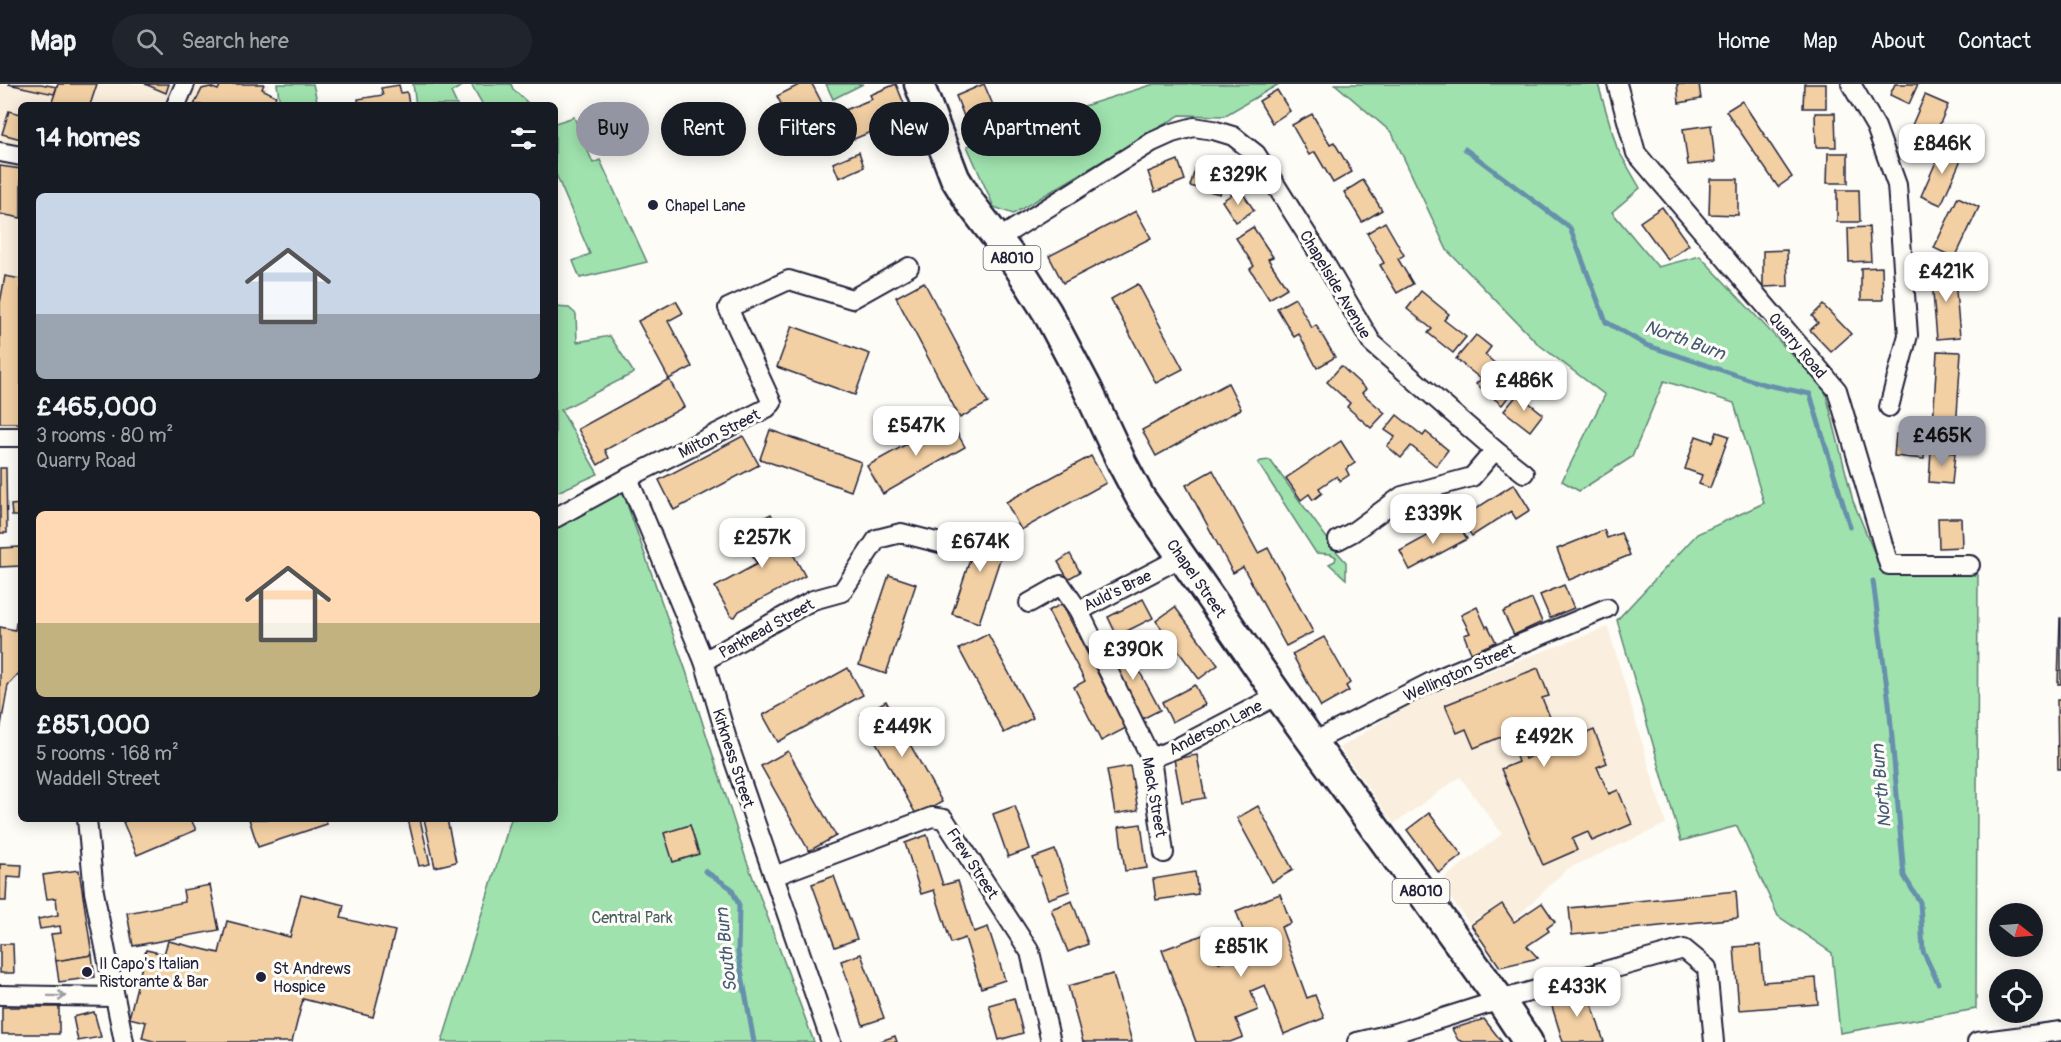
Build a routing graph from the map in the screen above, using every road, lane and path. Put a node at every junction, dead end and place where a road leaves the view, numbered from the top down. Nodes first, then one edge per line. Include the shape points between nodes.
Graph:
1 (185, 84) edge
2 (919, 84) edge
3 (1617, 84) edge
4 (1851, 84) edge
5 (177, 102) edge
6 (0, 152) edge
7 (18, 155) edge
8 (998, 239) junction
9 (909, 267) dead end
10 (1889, 406) dead end
11 (0, 436) edge
12 (18, 436) edge
13 (1495, 450) junction
14 (1524, 473) dead end
15 (628, 478) junction
16 (558, 516) edge
17 (1338, 540) dead end
18 (940, 543) dead end
19 (1182, 557) junction
20 (1970, 565) dead end
21 (1029, 603) dead end
22 (1607, 608) dead end
23 (1079, 611) junction
24 (704, 662) junction
25 (1278, 695) junction
26 (1313, 742) junction
27 (1151, 758) junction
28 (87, 822) edge
29 (1164, 854) dead end
30 (774, 876) junction
31 (0, 995) edge
32 (114, 997) junction
33 (1500, 1000) junction
34 (2061, 1031) edge
35 (124, 1042) edge
36 (831, 1042) edge
37 (1051, 1042) edge
38 (1358, 1042) edge
39 (1528, 1042) edge
40 (1714, 1042) edge
41 (1977, 1042) edge

1 - 5 street
2 - 8 main road, Chapel Street / A8010 via 955,178
3 - 20 street, Quarry Road via 1636,153 1837,390 1889,565
4 - 10 street via 1876,127 1897,185 1908,335
6 - 7 street
8 - 13 street, Chapelside Avenue via 1172,133 1194,128 1233,136 1256,154 1372,344
8 - 19 main road, Chapel Street / A8010 via 1047,312 1140,497
9 - 15 street, Milton Street via 852,300 789,280 728,308 772,403
11 - 12 street
13 - 14 street, Chapelside Avenue
13 - 17 street via 1472,477 1402,496
15 - 16 street, Milton Street
15 - 24 street, Kirkness Street
18 - 24 street, Parkhead Street via 901,533 878,539 842,592 813,600
19 - 23 street, Auld's Brae
19 - 25 main road, Chapel Street / A8010
21 - 23 street, Auld's Brae via 1061,585
22 - 26 street, Wellington Street via 1439,678
23 - 27 street, Mack Street
24 - 30 street, Kirkness Street
25 - 26 main road, Chapel Street / A8010
25 - 27 street, Anderson Lane
26 - 33 main road, Chapel Street / A8010
27 - 29 street, Mack Street
28 - 32 street via 94,892
30 - 36 street, Kirkness Street
30 - 37 street, Frew Street via 932,817 944,819 1030,952
31 -> 32 street
32 - 35 street
33 - 38 street
33 - 39 main road, Chapel Street / A8010
33 - 40 street via 1684,949 1707,968
34 - 41 street

